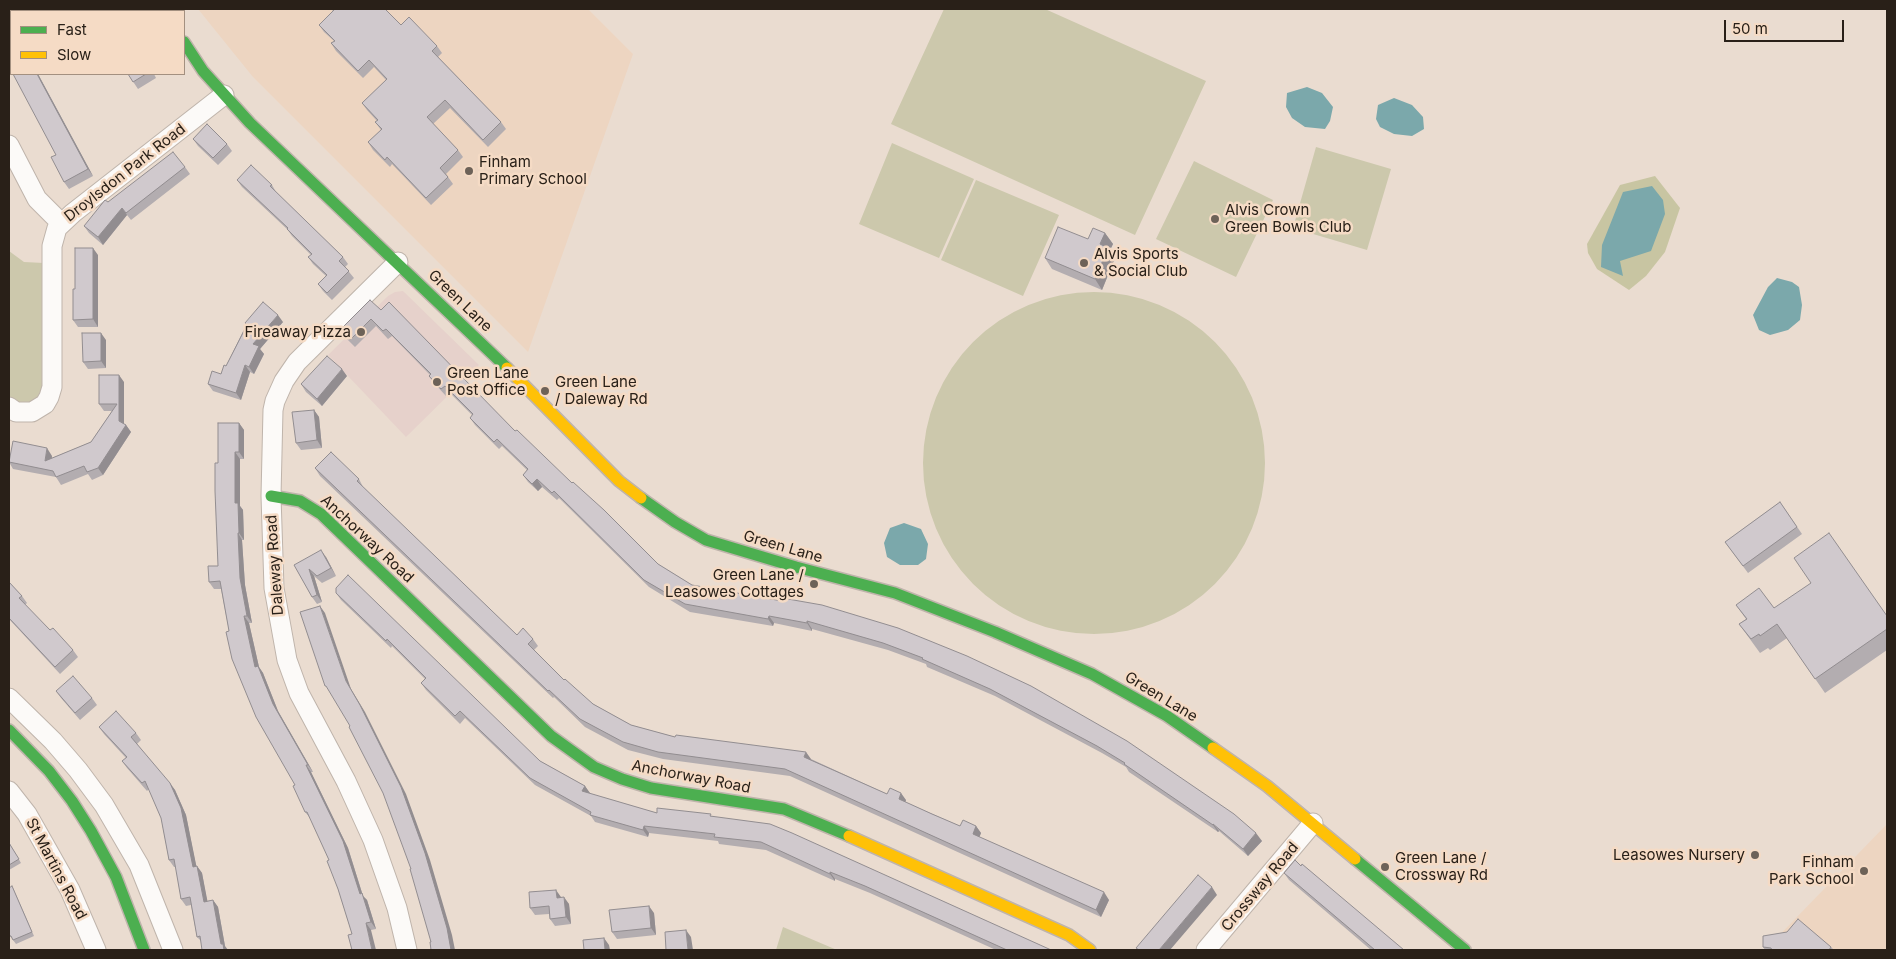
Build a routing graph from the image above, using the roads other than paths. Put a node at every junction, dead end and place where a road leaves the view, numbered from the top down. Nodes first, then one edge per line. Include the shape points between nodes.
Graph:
1 (185, 44) edge
2 (224, 96) junction
3 (9, 145) edge
4 (61, 223) junction
5 (398, 262) junction
6 (9, 407) edge
7 (271, 496) junction
8 (9, 698) edge
9 (9, 730) edge
10 (9, 792) edge
11 (1313, 823) junction
12 (96, 950) edge
13 (144, 950) edge
14 (173, 950) edge
15 (407, 950) edge
16 (1090, 950) edge
17 (1206, 950) edge
18 (1465, 950) edge

1 - 2 street, Green Lane
2 - 4 street, Droylsdon Park Road
2 - 5 street, Green Lane
3 - 4 street via 38,200
4 - 6 street, Droylsdon Park Road via 54,234 52,246 52,387 49,397 39,409 16,412
5 - 7 street, Daleway Road via 297,362 278,392 273,410
5 - 11 street, Green Lane via 619,481 675,522 706,540 895,593 1092,674 1167,716 1267,786
7 - 15 street, Daleway Road via 274,588 287,660 299,692 373,840 397,908
7 - 16 street, Anchorway Road via 300,501 321,514 544,730 594,767 651,788 784,809 1070,935
8 - 14 street via 59,748 104,805 138,864
9 - 13 street via 49,771 91,831 119,884
10 - 12 street, St Martins Road via 27,814 70,890
11 - 17 street, Crossway Road
11 - 18 street, Green Lane

